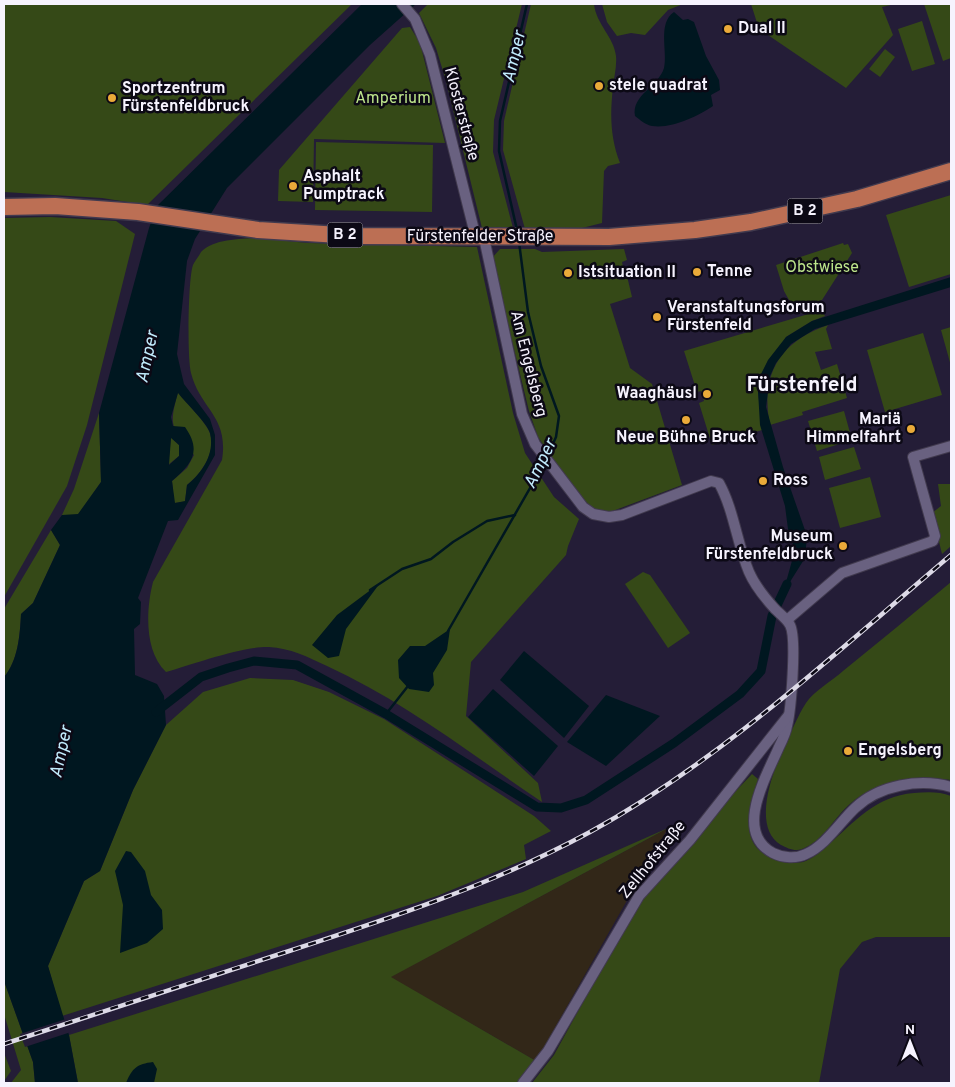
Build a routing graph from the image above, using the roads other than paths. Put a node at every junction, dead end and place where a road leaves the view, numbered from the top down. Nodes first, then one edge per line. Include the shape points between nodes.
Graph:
1 (402, 4) edge
2 (951, 171) edge
3 (4, 207) edge
4 (480, 238) junction
5 (951, 446) edge
6 (780, 613) junction
7 (789, 716) junction
8 (951, 787) edge
9 (523, 1083) edge

1 - 4 street, Klosterstraße via 410,13 430,55
2 - 4 main road, Fürstenfelder Straße / B 2 via 843,203 718,228 609,237
3 - 4 main road, Fürstenfelder Straße / B 2 via 55,206 147,213 258,230
4 - 6 street, Am Engelsberg via 522,414 535,444 556,474 583,507 592,514 609,517 711,481 719,483 749,573 763,596
5 - 6 street via 913,457 935,536 933,541 842,573
6 - 7 street, Am Engelsberg via 792,628 795,648
7 - 8 street, Am Engelsberg via 754,813 758,835 772,852 792,857 808,854 866,799 892,788 919,784
7 - 9 street, Zellhofstraße via 690,840 639,896 548,1051

